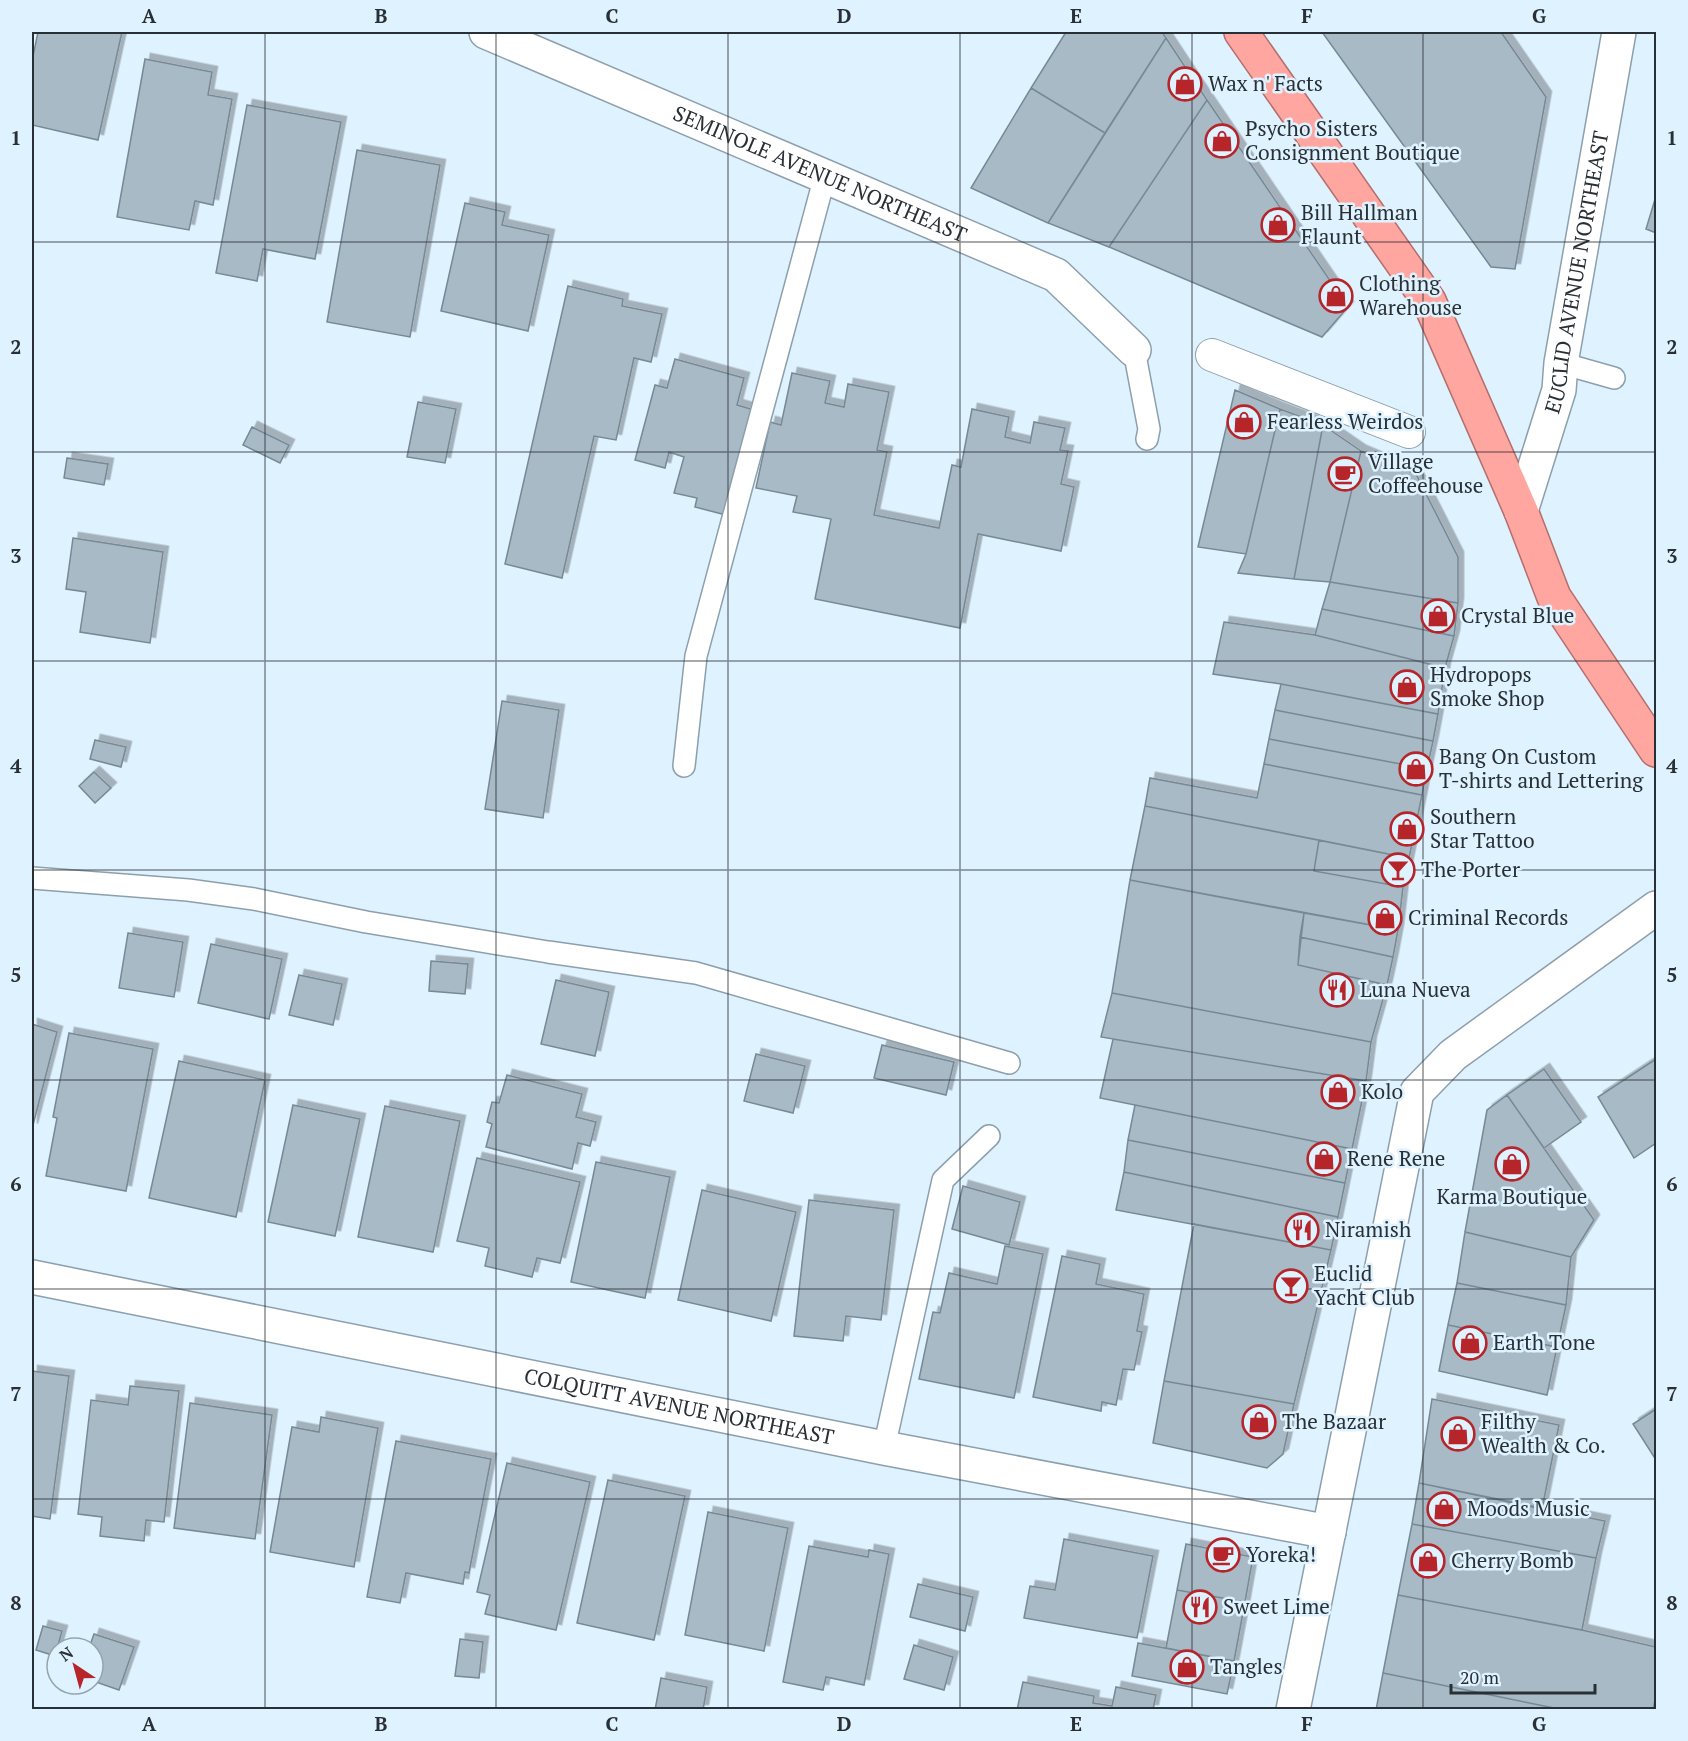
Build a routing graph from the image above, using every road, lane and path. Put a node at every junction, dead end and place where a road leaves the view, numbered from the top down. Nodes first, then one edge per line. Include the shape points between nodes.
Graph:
1 (486, 32) edge
2 (1241, 32) edge
3 (1619, 32) edge
4 (825, 176) junction
5 (1134, 350) joint
6 (1212, 354) dead end
7 (1561, 363) junction
8 (1614, 378) dead end
9 (1408, 432) dead end
10 (1147, 439) dead end
11 (1521, 511) junction
12 (1656, 748) edge
13 (684, 765) dead end
14 (32, 878) edge
15 (1656, 908) edge
16 (1009, 1063) dead end
17 (989, 1136) dead end
18 (32, 1277) edge
19 (884, 1448) junction
20 (1329, 1532) junction
21 (1293, 1710) edge

1 - 4 street, SEMINOLE AVENUE NORTHEAST
2 - 11 highway via 1429,302
3 - 7 street, EUCLID AVENUE NORTHEAST
4 - 5 street, SEMINOLE AVENUE NORTHEAST via 1056,275
4 - 13 lane via 696,656
5 - 10 lane via 1149,429
6 - 9 street
7 - 8 lane
7 - 11 street, EUCLID AVENUE NORTHEAST via 1559,390
11 - 12 highway via 1554,597
14 - 16 lane via 188,890 536,950 696,973
15 - 20 street via 1453,1055 1417,1092
17 - 19 lane via 943,1180
18 - 19 street, COLQUITT AVENUE NORTHEAST
19 - 20 street, COLQUITT AVENUE NORTHEAST
20 - 21 street

